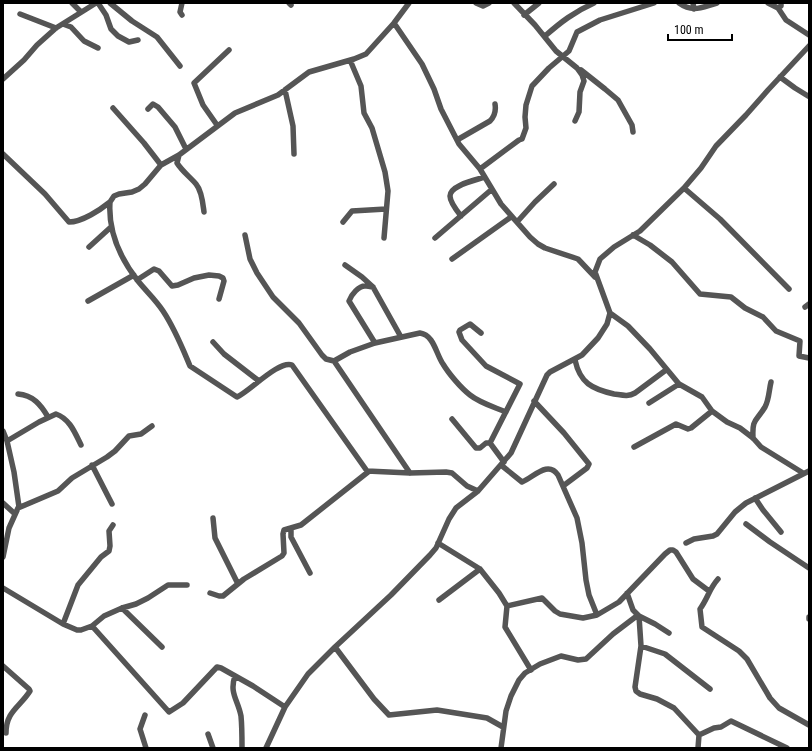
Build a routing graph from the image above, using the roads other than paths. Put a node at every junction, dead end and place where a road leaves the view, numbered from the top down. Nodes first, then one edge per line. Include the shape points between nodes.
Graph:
1 (72, 3) edge
2 (97, 3) edge
3 (110, 3) edge
4 (182, 3) edge
5 (409, 3) edge
6 (476, 3) edge
7 (490, 3) edge
8 (514, 3) edge
9 (539, 3) edge
10 (594, 3) edge
11 (654, 3) edge
12 (679, 3) edge
13 (717, 3) edge
14 (768, 3) edge
15 (693, 6) edge
16 (780, 6) edge
17 (81, 12) junction
18 (20, 14) dead end
19 (524, 15) junction
20 (182, 16) dead end
21 (63, 24) junction
22 (394, 24) junction
23 (56, 28) junction
24 (809, 35) edge
25 (545, 36) junction
26 (138, 40) dead end
27 (809, 46) edge
28 (98, 48) dead end
29 (229, 50) dead end
30 (563, 57) junction
31 (350, 60) junction
32 (180, 66) dead end
33 (577, 68) junction
34 (780, 77) junction
35 (3, 80) edge
36 (285, 90) junction
37 (808, 96) dead end
38 (495, 104) dead end
39 (113, 108) dead end
40 (148, 109) dead end
41 (575, 121) dead end
42 (217, 126) junction
43 (634, 132) dead end
44 (458, 140) junction
45 (186, 149) junction
46 (3, 154) edge
47 (179, 154) junction
48 (294, 154) dead end
49 (161, 165) junction
50 (480, 169) junction
51 (485, 177) junction
52 (554, 184) dead end
53 (684, 188) junction
54 (491, 190) junction
55 (110, 202) junction
56 (386, 209) junction
57 (204, 212) dead end
58 (460, 216) junction
59 (511, 217) junction
60 (343, 222) dead end
61 (517, 222) junction
62 (111, 227) junction
63 (245, 235) dead end
64 (633, 235) junction
65 (384, 238) dead end
66 (435, 238) dead end
67 (89, 247) dead end
68 (452, 259) dead end
69 (345, 265) dead end
70 (136, 277) junction
71 (595, 277) junction
72 (373, 287) junction
73 (789, 289) dead end
74 (219, 299) dead end
75 (88, 301) dead end
76 (610, 313) junction
77 (481, 333) dead end
78 (401, 337) junction
79 (213, 342) dead end
80 (375, 343) junction
81 (809, 358) edge
82 (575, 360) junction
83 (334, 361) junction
84 (666, 370) junction
85 (259, 381) junction
86 (771, 382) dead end
87 (679, 384) junction
88 (18, 394) dead end
89 (534, 402) junction
90 (649, 404) dead end
91 (712, 411) junction
92 (506, 412) junction
93 (48, 417) junction
94 (452, 419) dead end
95 (152, 426) dead end
96 (3, 431) edge
97 (753, 438) junction
98 (7, 441) junction
99 (490, 443) junction
100 (81, 445) dead end
101 (634, 447) dead end
102 (6, 449) edge
103 (502, 463) junction
104 (92, 465) junction
105 (809, 471) edge
106 (368, 472) junction
107 (410, 473) junction
108 (803, 473) junction
109 (563, 486) junction
110 (478, 491) junction
111 (755, 498) junction
112 (3, 503) edge
113 (112, 504) dead end
114 (19, 507) junction
115 (15, 514) junction
116 (213, 518) dead end
117 (746, 524) dead end
118 (113, 525) dead end
119 (291, 528) junction
120 (781, 532) dead end
121 (5, 537) edge
122 (438, 543) junction
123 (686, 543) dead end
124 (3, 557) edge
125 (809, 568) edge
126 (480, 569) junction
127 (310, 573) dead end
128 (718, 579) dead end
129 (238, 584) junction
130 (187, 585) dead end
131 (3, 588) edge
132 (709, 591) junction
133 (210, 593) dead end
134 (627, 593) junction
135 (440, 600) dead end
136 (507, 606) junction
137 (122, 608) junction
138 (597, 615) junction
139 (638, 616) junction
140 (63, 624) junction
141 (92, 626) junction
142 (670, 633) dead end
143 (641, 646) junction
144 (162, 647) dead end
145 (335, 647) junction
146 (3, 666) edge
147 (531, 670) junction
148 (235, 676) junction
149 (710, 689) dead end
150 (285, 708) junction
151 (145, 715) dead end
152 (809, 725) edge
153 (503, 727) junction
154 (6, 734) dead end
155 (208, 734) dead end
156 (699, 735) junction
157 (146, 748) edge
158 (213, 748) edge
159 (242, 748) edge
160 (266, 748) edge
161 (501, 748) edge
162 (698, 748) edge
163 (786, 748) edge

1 - 17 street
2 - 17 street
2 - 26 street via 106,15 111,29 118,36 129,42
3 - 32 street via 157,37
4 - 20 street
5 - 22 street
6 - 7 street via 483,6
8 - 19 street
9 - 19 street
10 - 25 street via 579,9
11 - 30 street via 582,28 576,33 570,49
12 - 15 street via 688,9
13 - 15 street
14 - 16 street
16 - 24 street via 786,20
17 - 21 street
18 - 23 street
19 - 25 street
21 - 23 street
21 - 28 street via 71,27 84,41
22 - 31 street via 369,52
22 - 44 street via 422,64
23 - 35 street
25 - 30 street
27 - 34 street
29 - 42 street via 194,83 203,105
30 - 33 street
30 - 50 street via 532,86 526,105 526,128 522,139
31 - 36 street via 310,72
31 - 56 street via 361,86 364,113 372,128 385,172 388,191
33 - 41 street via 584,80
33 - 43 street via 618,100
34 - 37 street
34 - 53 street via 716,146
36 - 42 street via 242,109
36 - 48 street via 293,126
38 - 44 street via 496,109 490,121
39 - 49 street
40 - 45 street via 153,104 158,107 175,126
42 - 45 street
44 - 50 street
45 - 47 street
46 - 55 street via 45,194 69,222 92,214
47 - 49 street
47 - 57 street via 177,163 198,186
49 - 55 street via 139,189 114,196
50 - 51 street
51 - 54 street
51 - 58 street via 452,190 450,199
52 - 61 street
53 - 64 street
53 - 73 street via 720,219
54 - 58 street
54 - 59 street
55 - 62 street
56 - 60 street via 352,211
56 - 65 street
58 - 66 street
59 - 61 street
59 - 68 street
61 - 71 street via 538,244 578,259
62 - 67 street
62 - 70 street via 117,245
63 - 83 street via 250,259 273,297 299,323 322,355
64 - 71 street via 614,246 600,259
64 - 81 street via 672,262 700,294 735,299 745,308 763,317 776,331 800,341 798,354
69 - 72 street
70 - 74 street via 154,269 172,286 194,278 219,276 224,281
70 - 75 street
70 - 85 street via 162,310 192,368 237,397
71 - 76 street
72 - 78 street
72 - 80 street via 360,287 349,301
76 - 82 street via 607,324 598,338
76 - 84 street via 628,326
77 - 92 street via 470,324 459,332 462,340 486,366 520,384
78 - 80 street
78 - 92 street via 420,333 427,336 443,364 465,391
79 - 85 street via 224,354
80 - 83 street
82 - 84 street via 577,371 589,385 603,392 626,396 635,393
82 - 89 street via 547,375
83 - 107 street
84 - 87 street
85 - 106 street via 287,364 292,365
86 - 97 street via 765,406 752,427
87 - 90 street
87 - 91 street via 702,397
88 - 93 street via 30,397
89 - 103 street via 511,453
89 - 109 street via 589,464
91 - 97 street
91 - 101 street via 691,428 676,424
92 - 99 street
93 - 98 street
93 - 100 street via 56,414 65,419
94 - 99 street via 476,448
95 - 104 street via 141,434 129,436 115,451
96 - 98 street
97 - 108 street via 761,448
98 - 102 street
99 - 103 street
102 - 114 street via 17,486
103 - 109 street via 522,482 541,470 551,468
103 - 110 street
104 - 113 street
104 - 114 street via 58,491
105 - 108 street
106 - 107 street
106 - 119 street via 306,522
107 - 110 street via 452,473 467,486
108 - 111 street
109 - 138 street via 577,518 589,595
110 - 122 street via 456,508
111 - 120 street
111 - 123 street via 735,512 717,534
112 - 115 street
114 - 115 street
115 - 121 street
116 - 129 street via 215,538
117 - 125 street
118 - 140 street via 109,531 109,551 78,585
119 - 127 street via 291,537
119 - 129 street via 283,532 284,555
121 - 124 street
122 - 126 street
122 - 145 street via 405,582
126 - 135 street
126 - 136 street
128 - 132 street
129 - 133 street via 223,596
130 - 137 street via 168,585 136,604
131 - 140 street
132 - 134 street via 693,579 676,552 670,550
132 - 152 street via 700,609 702,627 747,659 770,698 779,708
134 - 138 street via 619,602
134 - 139 street
136 - 138 street via 542,598 560,614 583,618
136 - 147 street via 505,627
137 - 141 street via 104,616
137 - 144 street
139 - 142 street
139 - 143 street
139 - 147 street via 586,658 578,660 561,656
140 - 141 street via 77,630
141 - 148 street via 169,712 183,703 217,667
143 - 149 street via 665,654
143 - 156 street via 636,691 674,708
145 - 150 street via 308,674
145 - 153 street via 389,715 437,710 487,718
146 - 154 street via 30,691 13,710 8,719
147 - 153 street via 519,680 511,696
148 - 150 street
148 - 159 street via 232,693 240,715
150 - 160 street
151 - 157 street via 140,730
153 - 161 street
155 - 158 street
156 - 162 street
156 - 163 street via 731,721

